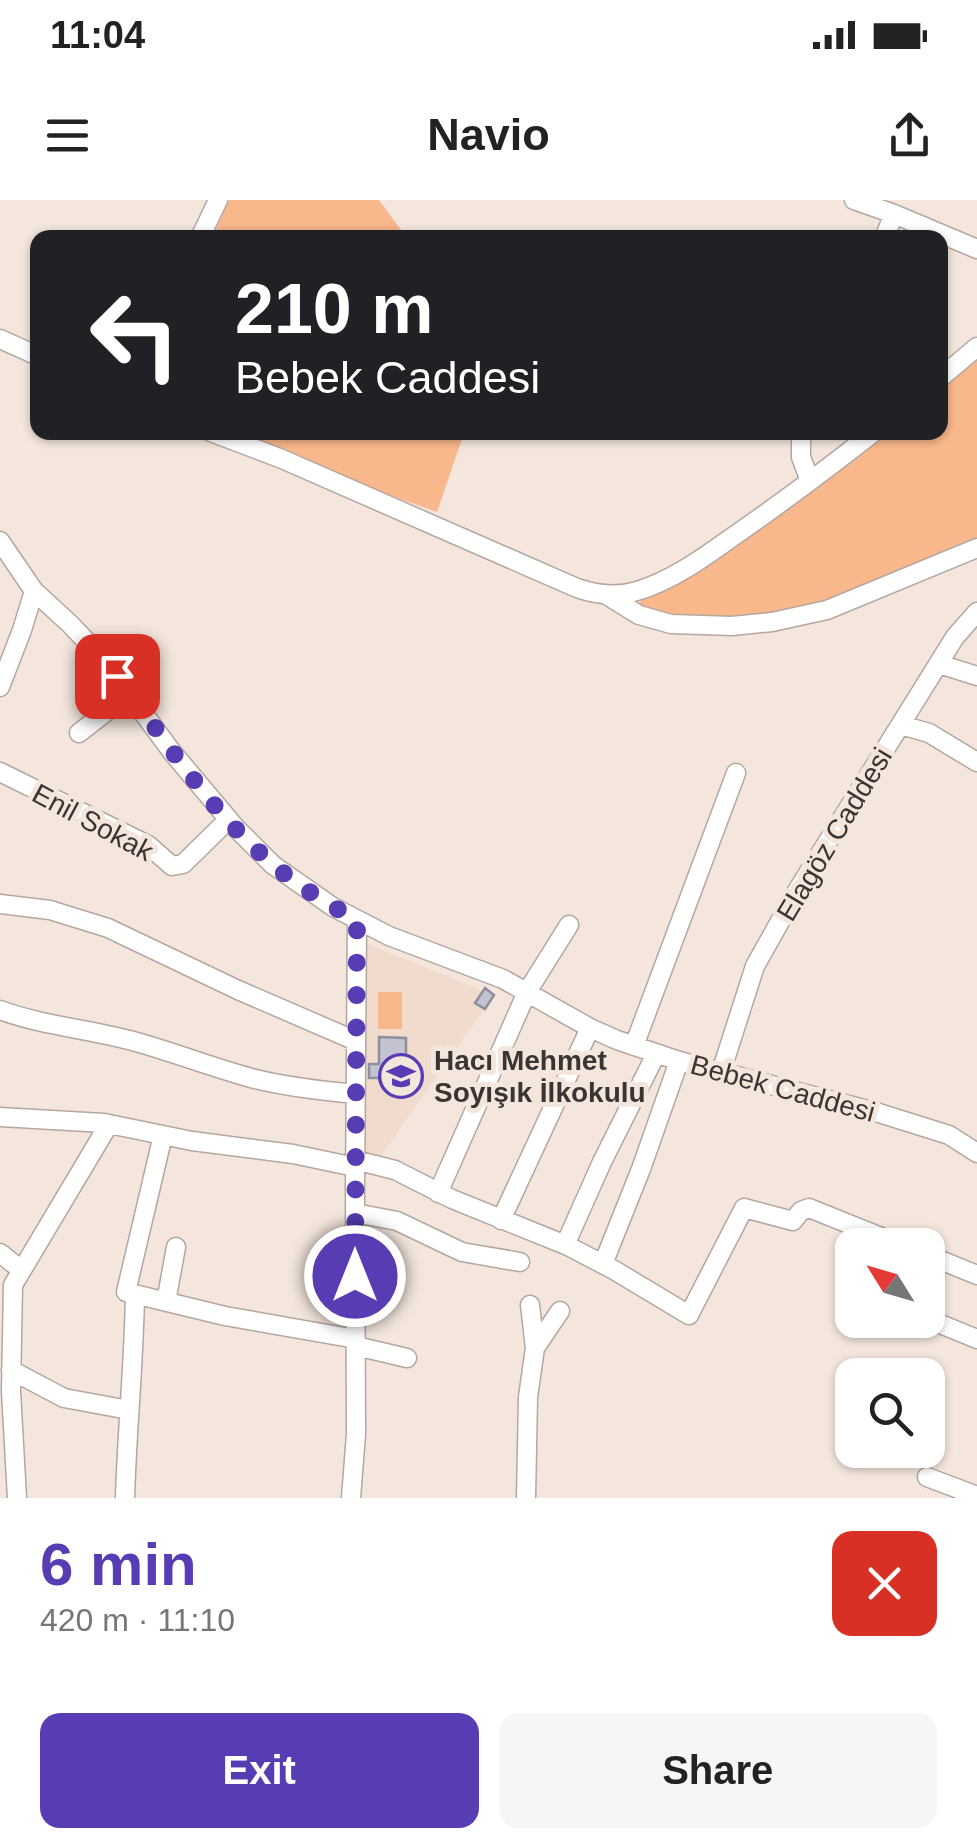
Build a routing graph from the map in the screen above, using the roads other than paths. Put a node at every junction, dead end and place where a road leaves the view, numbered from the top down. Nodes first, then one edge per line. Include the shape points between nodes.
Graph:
1 (218, 200) edge
2 (854, 200) edge
3 (894, 214) junction
4 (204, 230) edge
5 (887, 230) edge
6 (932, 230) edge
7 (948, 237) edge
8 (977, 249) edge
9 (0, 340) edge
10 (977, 347) edge
11 (30, 353) edge
12 (948, 371) edge
13 (234, 440) edge
14 (252, 440) edge
15 (801, 440) edge
16 (864, 440) edge
17 (282, 458) junction
18 (810, 482) junction
19 (0, 541) edge
20 (977, 548) edge
21 (34, 591) junction
22 (605, 594) junction
23 (977, 612) edge
24 (0, 630) edge
25 (22, 630) junction
26 (939, 664) junction
27 (977, 676) edge
28 (0, 686) edge
29 (130, 693) junction
30 (901, 725) junction
31 (79, 733) dead end
32 (977, 762) edge
33 (0, 772) edge
34 (736, 773) dead end
35 (228, 820) junction
36 (0, 904) edge
37 (357, 920) junction
38 (569, 925) dead end
39 (527, 992) junction
40 (0, 1010) edge
41 (590, 1028) junction
42 (356, 1041) junction
43 (634, 1046) junction
44 (656, 1054) junction
45 (679, 1061) junction
46 (721, 1072) junction
47 (356, 1094) junction
48 (3, 1122) edge
49 (109, 1124) junction
50 (163, 1135) junction
51 (976, 1151) edge
52 (355, 1164) junction
53 (438, 1193) junction
54 (355, 1213) junction
55 (501, 1220) junction
56 (859, 1228) edge
57 (566, 1245) junction
58 (176, 1247) dead end
59 (0, 1253) edge
60 (520, 1262) dead end
61 (945, 1263) edge
62 (603, 1264) junction
63 (20, 1269) junction
64 (977, 1276) edge
65 (135, 1294) junction
66 (166, 1302) junction
67 (530, 1305) dead end
68 (560, 1310) dead end
69 (945, 1326) edge
70 (977, 1339) edge
71 (356, 1343) junction
72 (535, 1348) junction
73 (406, 1358) dead end
74 (11, 1370) junction
75 (129, 1410) junction
76 (928, 1477) dead end
77 (977, 1496) edge
78 (17, 1498) edge
79 (126, 1498) edge
80 (351, 1498) edge
81 (526, 1498) edge

1 - 4 street
2 - 3 street
3 - 5 street
3 - 6 street
7 - 8 street
9 - 11 street
10 - 12 street
13 - 17 street
14 - 17 street
15 - 18 street
16 - 18 street
17 - 22 street
18 - 22 street via 658,582
19 - 21 street, Bebek Caddesi
20 - 22 street via 827,610 772,622 658,622
21 - 25 street
21 - 29 street, Bebek Caddesi via 88,641
23 - 26 street, Elagöz Caddesi
24 - 25 street
25 - 28 street
26 - 27 street
26 - 30 street, Elagöz Caddesi
29 - 31 street
29 - 35 street, Bebek Caddesi
30 - 32 street via 929,732
30 - 46 street, Elagöz Caddesi via 756,966
33 - 35 street, Enil Sokak via 148,846 172,866
34 - 43 street
35 - 37 street, Bebek Caddesi via 290,878
36 - 42 street via 108,928
37 - 39 street, Bebek Caddesi
37 - 42 street
38 - 39 street
39 - 41 street, Bebek Caddesi
39 - 53 street
40 - 47 street via 132,1040 258,1080
41 - 43 street, Bebek Caddesi
41 - 55 street
42 - 47 street
43 - 44 street, Bebek Caddesi
44 - 45 street, Bebek Caddesi
44 - 57 street
45 - 46 street, Bebek Caddesi
45 - 62 street
46 - 51 street, Bebek Caddesi via 879,1113 949,1135
47 - 52 street
48 - 49 street
49 - 50 street
49 - 63 street
50 - 52 street
50 - 65 street via 126,1292
52 - 53 street via 395,1170
52 - 54 street
53 - 55 street
54 - 60 street via 397,1221 462,1252
54 - 71 street
55 - 57 street
56 - 62 street via 809,1208 793,1221 744,1208 688,1315
57 - 62 street
58 - 66 street
59 - 63 street
61 - 64 street
63 - 74 street via 11,1294
65 - 66 street
65 - 75 street
66 - 71 street
67 - 72 street
68 - 72 street
69 - 70 street
71 - 73 street
71 - 80 street
72 - 81 street
74 - 75 street via 64,1398
74 - 78 street
75 - 79 street
76 - 77 street

